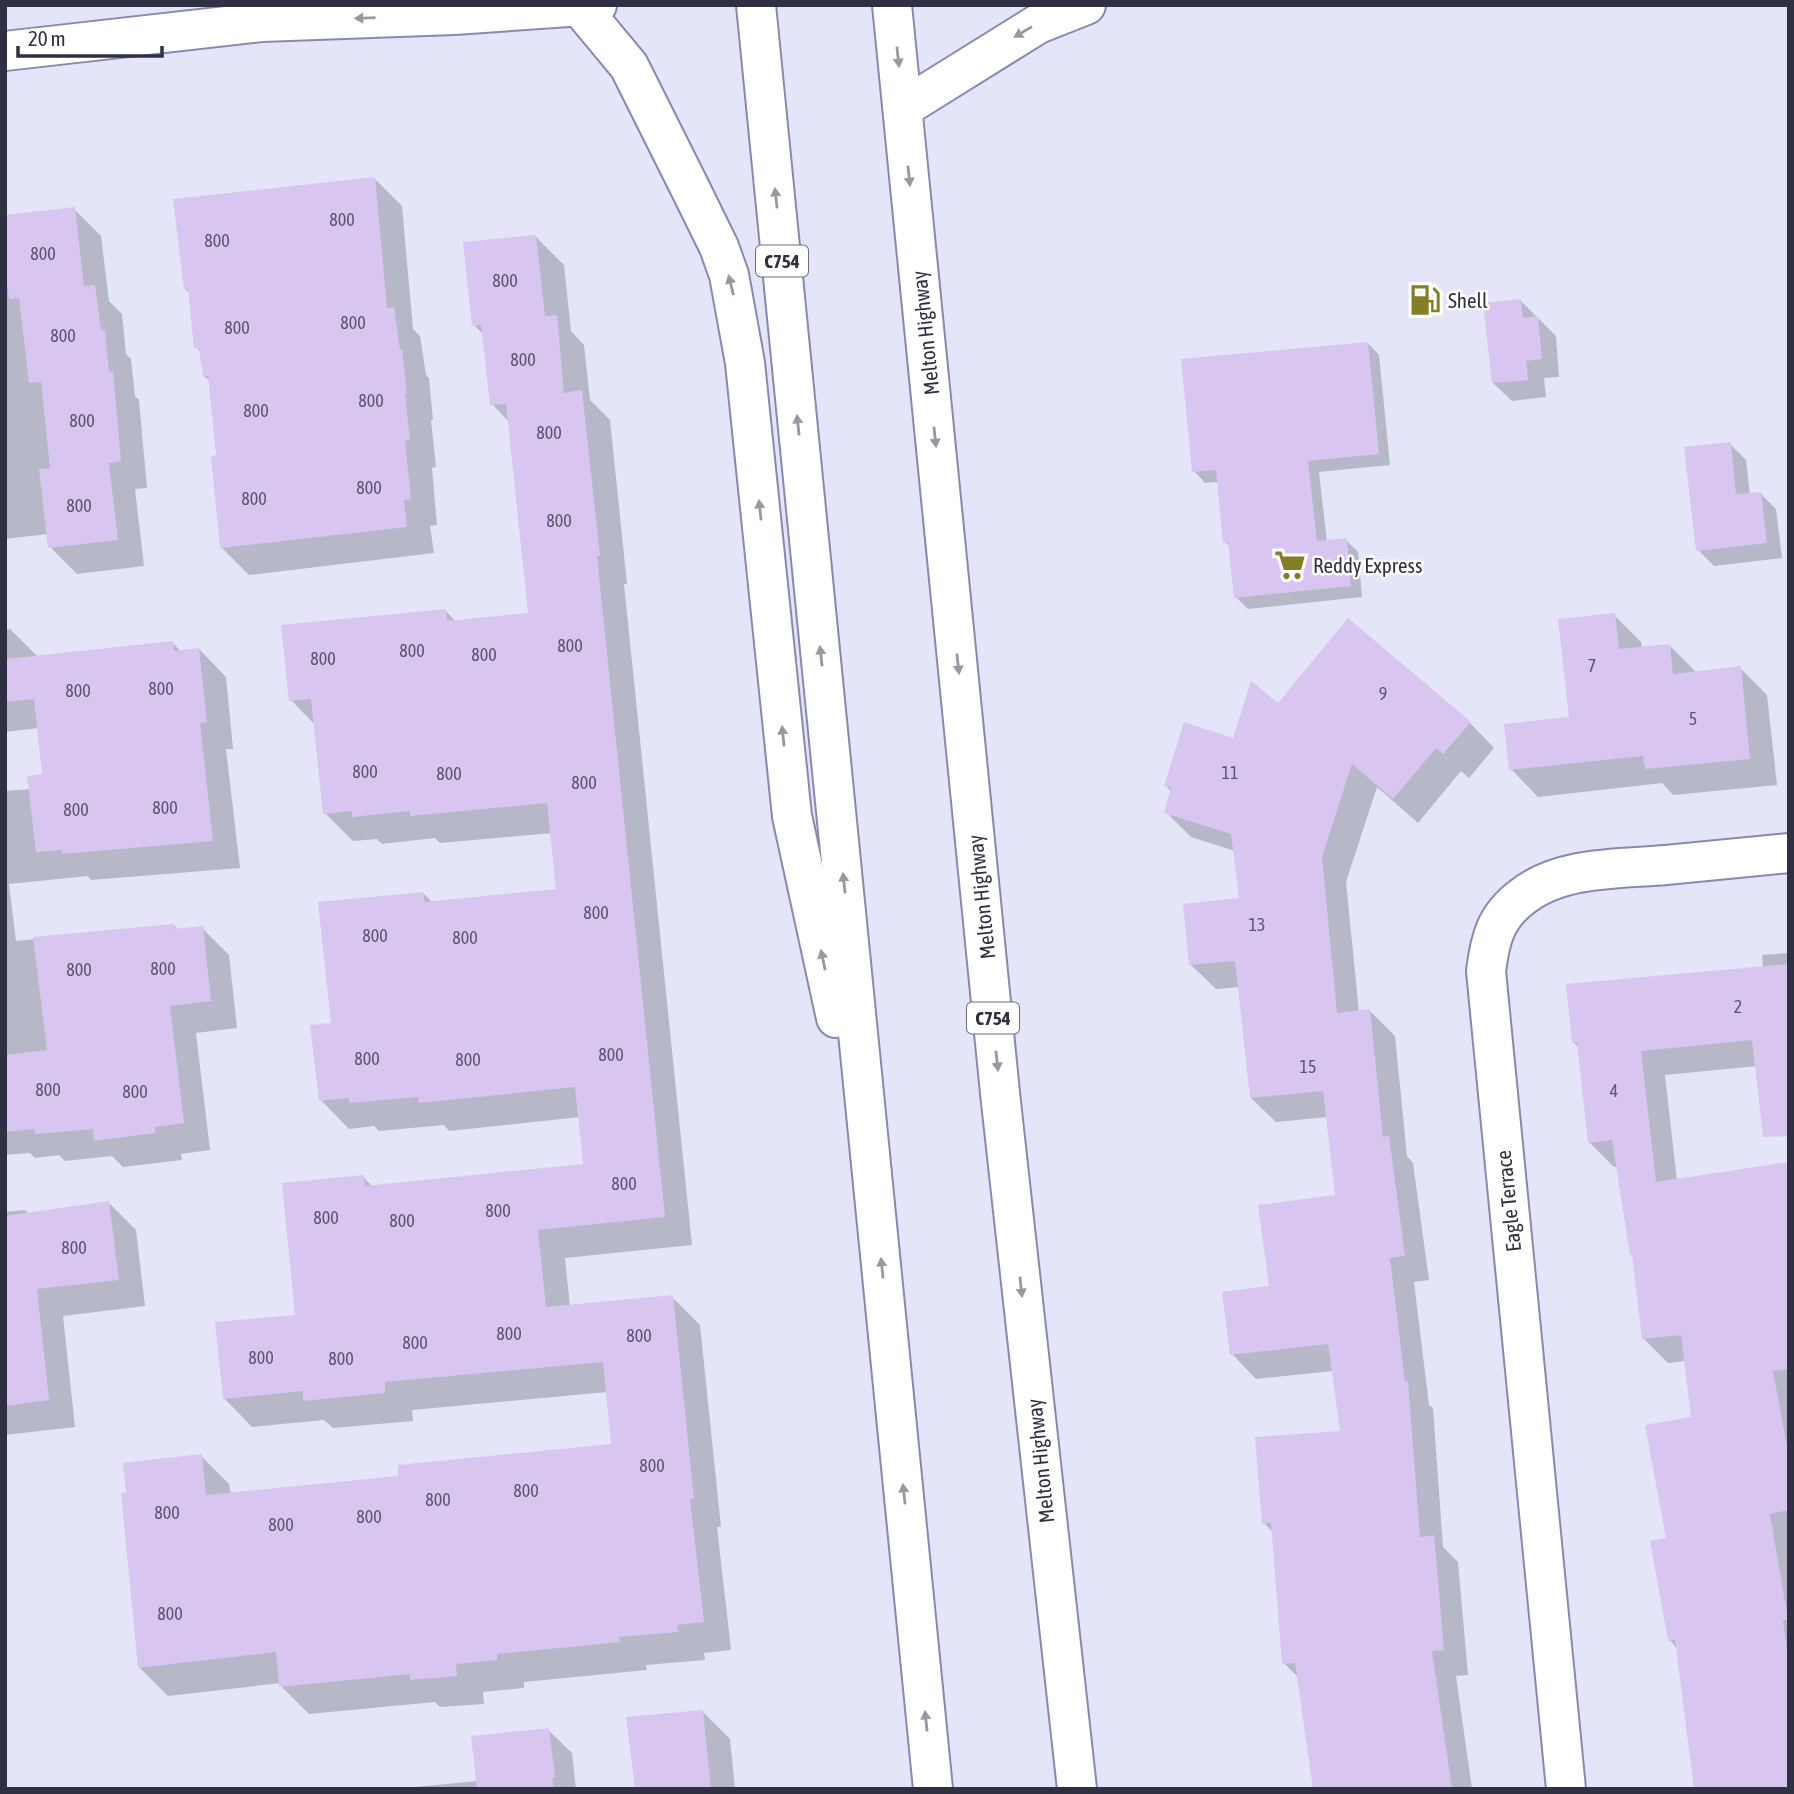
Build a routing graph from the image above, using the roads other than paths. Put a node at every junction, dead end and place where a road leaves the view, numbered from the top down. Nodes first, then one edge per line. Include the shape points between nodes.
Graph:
1 (756, 5) edge
2 (892, 5) edge
3 (1086, 5) edge
4 (588, 6) edge
5 (5, 51) edge
6 (903, 108) junction
7 (1789, 853) edge
8 (875, 1194) junction
9 (933, 1789) edge
10 (1077, 1789) edge
11 (1566, 1789) edge

8 -> 1 main road, C754
2 -> 6 main road, Melton Highway / C754
3 -> 6 main road via 1038,24
4 -> 5 main road via 262,22
8 -> 4 main road via 792,816 745,363 729,275 629,66
6 -> 10 main road, Melton Highway / C754 via 1001,1106
7 - 11 main road, Eagle Terrace via 1582,873 1548,881 1504,914 1490,937 1486,971
9 -> 8 main road, C754

